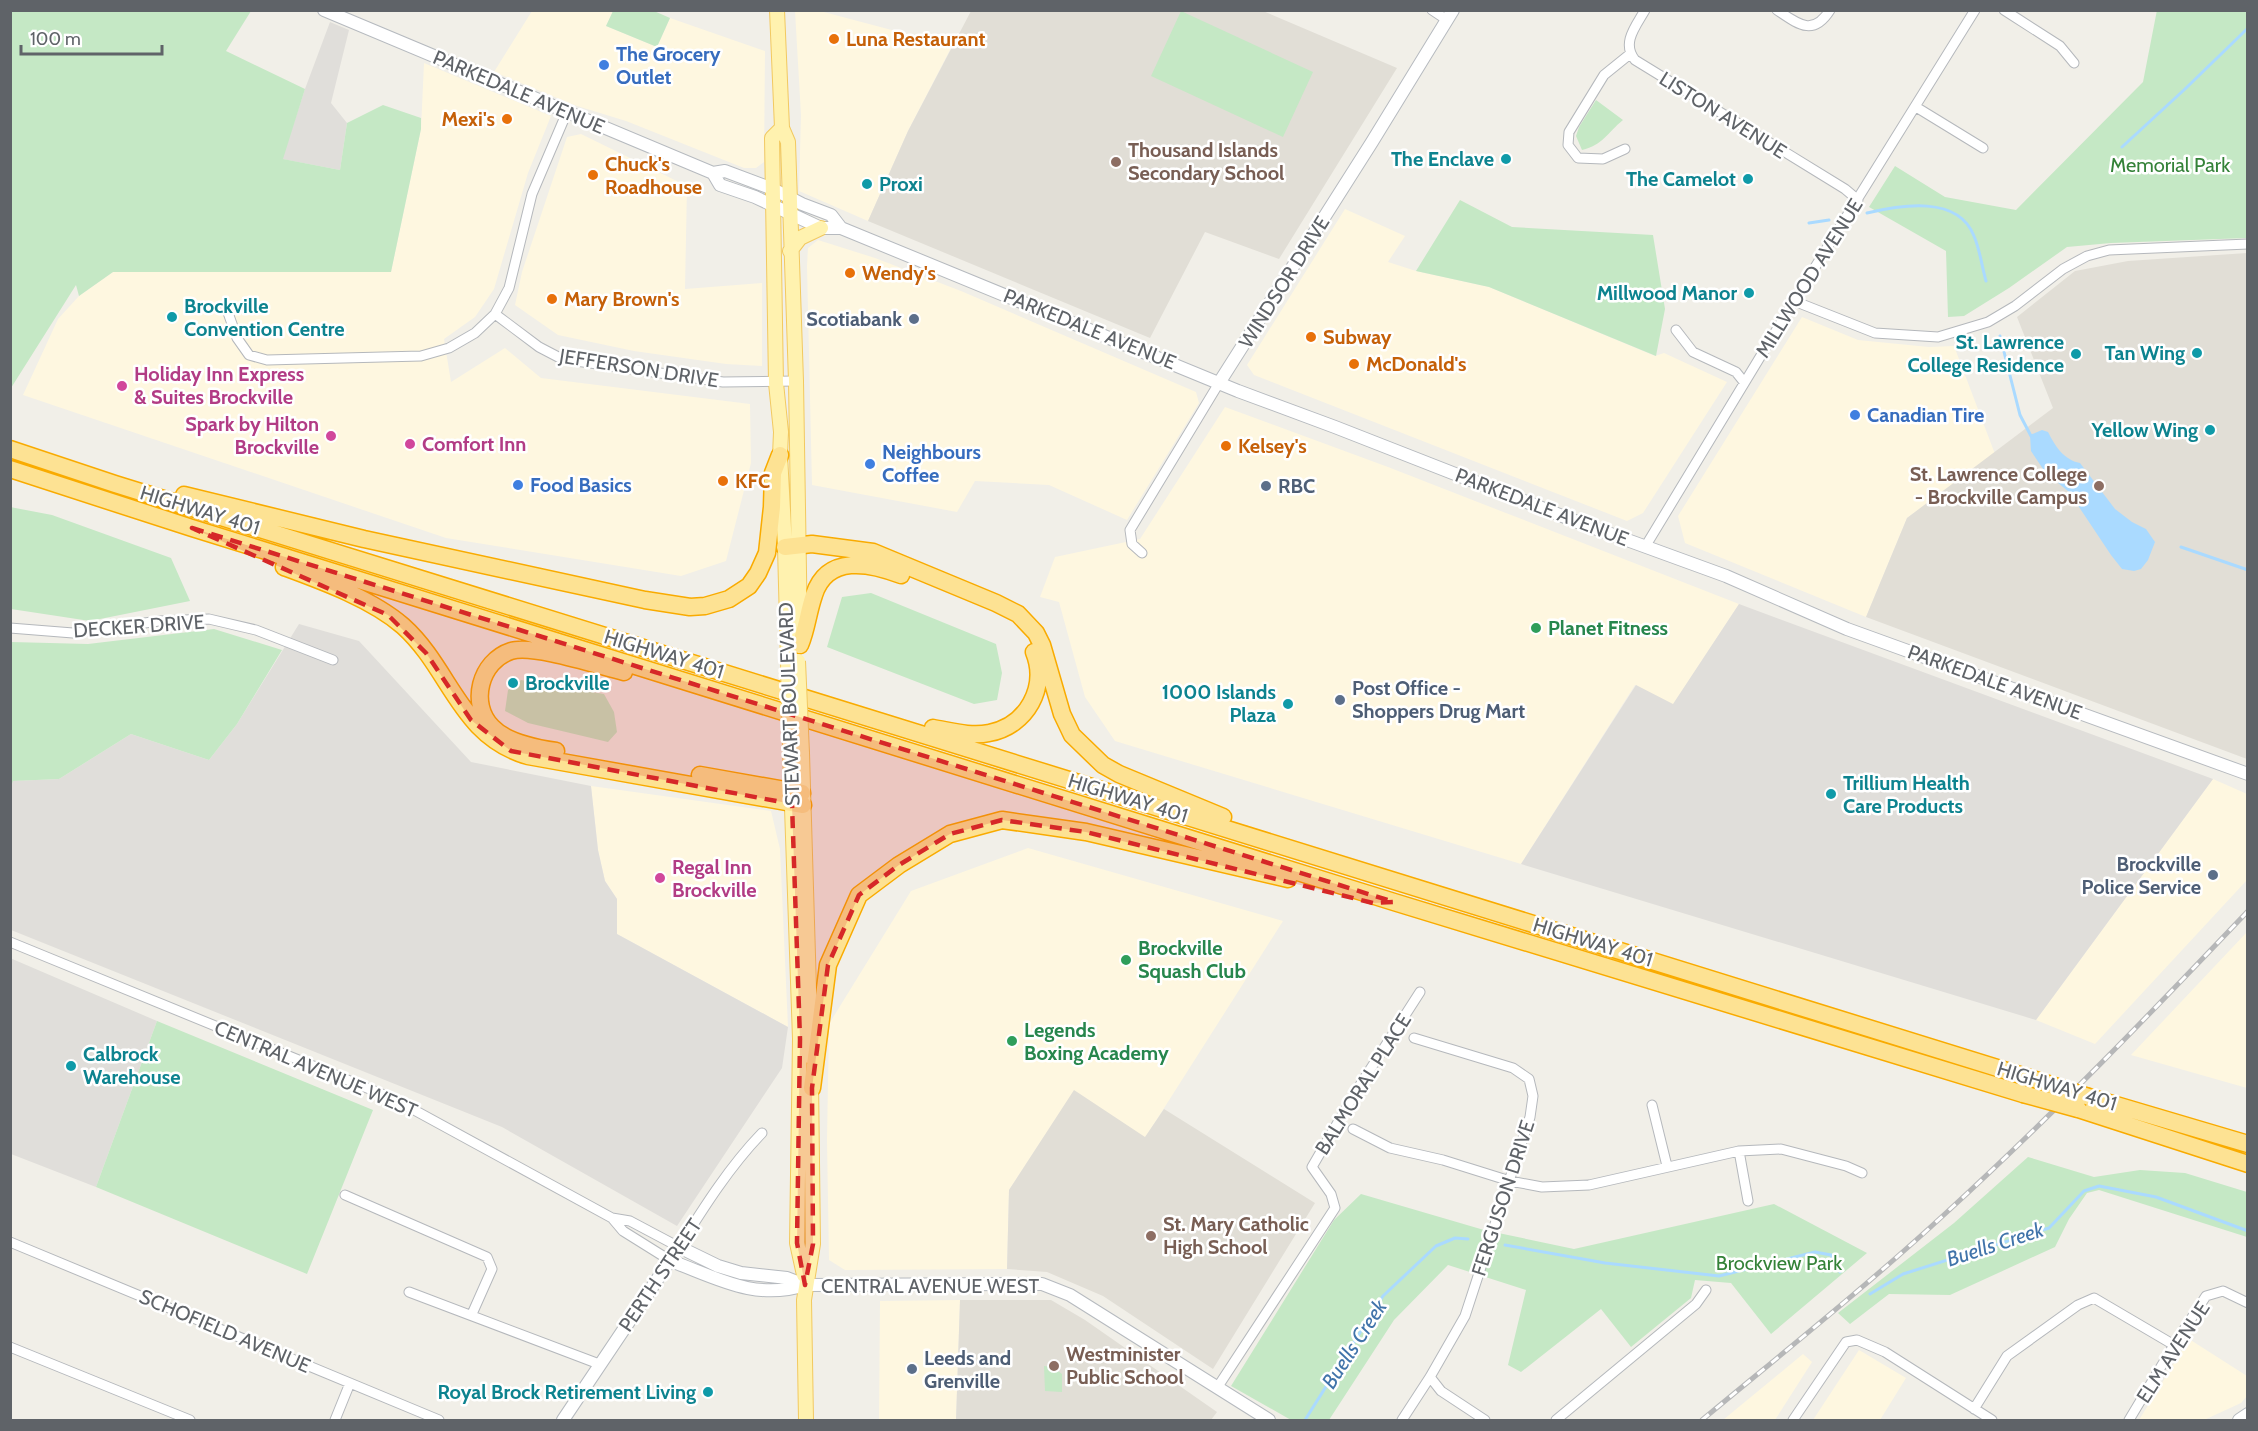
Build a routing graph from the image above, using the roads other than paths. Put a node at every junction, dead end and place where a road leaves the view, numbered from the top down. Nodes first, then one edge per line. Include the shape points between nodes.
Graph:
1 (324, 10) edge
2 (777, 10) edge
3 (1432, 10) edge
4 (1645, 10) edge
5 (1777, 10) edge
6 (1830, 10) edge
7 (1975, 10) edge
8 (2004, 10) edge
9 (1450, 15) edge
10 (1630, 54) junction
11 (2074, 63) dead end
12 (1916, 107) junction
13 (567, 112) junction
14 (782, 128) junction
15 (1983, 148) dead end
16 (1625, 149) dead end
17 (713, 172) junction
18 (773, 189) junction
19 (789, 197) junction
20 (1858, 200) junction
21 (772, 205) junction
22 (789, 214) junction
23 (821, 228) junction
24 (841, 228) junction
25 (2247, 244) edge
26 (790, 250) junction
27 (1794, 301) junction
28 (226, 307) dead end
29 (495, 314) junction
30 (1676, 330) dead end
31 (796, 381) junction
32 (1744, 382) junction
33 (776, 383) junction
34 (1220, 383) junction
35 (10, 449) edge
36 (780, 455) junction
37 (10, 469) edge
38 (115, 484) junction
39 (192, 528) junction
40 (792, 546) junction
41 (1645, 546) junction
42 (1142, 553) dead end
43 (10, 628) edge
44 (795, 656) junction
45 (333, 660) dead end
46 (676, 677) junction
47 (782, 691) junction
48 (2247, 774) edge
49 (797, 798) junction
50 (1320, 858) junction
51 (1394, 902) junction
52 (10, 942) edge
53 (1420, 992) dead end
54 (1414, 1038) dead end
55 (812, 1088) junction
56 (2083, 1103) junction
57 (1652, 1105) dead end
58 (1353, 1129) dead end
59 (762, 1133) dead end
60 (2247, 1144) edge
61 (1739, 1151) junction
62 (2247, 1164) edge
63 (1667, 1166) junction
64 (1862, 1173) dead end
65 (1509, 1181) junction
66 (345, 1195) dead end
67 (1748, 1201) dead end
68 (612, 1218) junction
69 (10, 1242) edge
70 (679, 1247) junction
71 (671, 1261) junction
72 (805, 1285) junction
73 (1706, 1290) dead end
74 (409, 1292) dead end
75 (2247, 1303) edge
76 (472, 1314) junction
77 (2174, 1345) junction
78 (10, 1347) edge
79 (599, 1364) junction
80 (1430, 1377) junction
81 (350, 1383) junction
82 (1217, 1388) junction
83 (1974, 1409) junction
84 (2247, 1414) edge
85 (190, 1420) edge
86 (334, 1420) edge
87 (439, 1420) edge
88 (563, 1420) edge
89 (806, 1420) edge
90 (1269, 1420) edge
91 (1402, 1420) edge
92 (1485, 1420) edge
93 (1556, 1420) edge
94 (1793, 1420) edge
95 (1992, 1420) edge
96 (2129, 1420) edge
97 (2239, 1420) edge

1 - 13 street, PARKEDALE AVENUE
2 - 14 main road, STEWART BOULEVARD
3 - 9 street
4 - 10 street via 1630,35
5 - 6 street via 1798,24 1812,26 1823,22
7 - 12 street, MILLWOOD AVENUE
8 - 11 street via 2060,46
9 - 34 street, WINDSOR DRIVE
10 - 16 street via 1604,75 1569,132 1568,145 1578,158 1603,159
10 - 20 street, LISTON AVENUE
12 - 15 street
12 - 20 street, MILLWOOD AVENUE
13 - 17 street, PARKEDALE AVENUE
13 - 29 street via 532,194 509,288
14 - 18 main road, STEWART BOULEVARD via 772,138
14 - 19 main road, STEWART BOULEVARD via 788,142
17 - 18 street, PARKEDALE AVENUE via 725,171
17 - 21 street, PARKEDALE AVENUE via 720,185
18 - 19 street, PARKEDALE AVENUE
18 - 21 main road, STEWART BOULEVARD
19 - 22 main road, STEWART BOULEVARD
19 - 24 street, PARKEDALE AVENUE via 831,215
20 - 27 street, MILLWOOD AVENUE
21 - 22 street, PARKEDALE AVENUE
21 - 33 main road, STEWART BOULEVARD
22 - 23 street, PARKEDALE AVENUE
22 - 26 main road, STEWART BOULEVARD
23 - 24 street, PARKEDALE AVENUE
23 - 26 main road via 800,238
24 - 34 street, PARKEDALE AVENUE
25 - 27 street via 2109,250 2095,254 2063,269 1988,322 1938,337 1875,333
26 - 31 main road, STEWART BOULEVARD
27 - 32 street, MILLWOOD AVENUE
28 - 29 street via 237,338 249,355 267,360 422,356 449,348 475,333
29 - 33 street, JEFFERSON DRIVE via 562,359 723,382
30 - 32 street via 1693,352 1736,372
31 - 33 street, JEFFERSON DRIVE
31 - 40 main road, STEWART BOULEVARD
32 - 41 street, MILLWOOD AVENUE
33 - 36 main road, STEWART BOULEVARD
34 - 41 street, PARKEDALE AVENUE
34 - 42 street, WINDSOR DRIVE via 1130,531 1132,544
35 - 38 highway, HIGHWAY 401
36 - 38 highway via 773,473 767,553 758,573 749,586 729,599 690,608 364,539 153,487
36 - 40 main road, STEWART BOULEVARD
37 - 39 highway, HIGHWAY 401
38 - 47 highway, HIGHWAY 401
39 - 46 highway, HIGHWAY 401
39 - 49 highway via 211,541 297,572 388,615 426,653 471,720 511,751
40 - 44 main road, STEWART BOULEVARD
40 - 44 main road, STEWART BOULEVARD
40 - 50 highway via 812,544 873,552 1018,614 1042,645 1072,735 1103,765 1185,803 1290,841
41 - 48 street, PARKEDALE AVENUE via 1758,589 1846,629
43 - 45 street, DECKER DRIVE via 73,633 159,621 209,619 256,630
44 - 47 highway via 807,630 819,582 839,568 865,564 1011,621 1020,628 1039,664 1038,688 1024,713 988,734 951,732 821,696
44 - 49 main road, STEWART BOULEVARD, bridge
46 - 49 highway via 654,679 519,650 490,664 481,683 480,701 492,727 513,740
46 - 51 highway, HIGHWAY 401
47 - 50 highway, HIGHWAY 401
49 - 55 main road, STEWART BOULEVARD
49 - 72 main road, STEWART BOULEVARD via 797,1243
50 - 56 highway, HIGHWAY 401, bridge via 2039,1081
51 - 55 highway via 1374,903 1086,832 1002,820 950,834 898,865 859,895 828,965
51 - 56 highway, HIGHWAY 401, bridge via 2023,1094
52 - 68 street, CENTRAL AVENUE WEST via 394,1099
53 - 82 street, BALMORAL PLACE via 1312,1167 1331,1194 1335,1208
54 - 65 street, FERGUSON DRIVE via 1513,1068 1529,1079 1533,1096 1530,1117
55 - 72 main road, STEWART BOULEVARD via 813,1244
56 - 60 highway, HIGHWAY 401
56 - 62 highway, HIGHWAY 401
57 - 63 street
58 - 65 street via 1390,1148
59 - 70 street, PERTH STREET via 727,1175
61 - 63 street
61 - 64 street via 1781,1149
61 - 67 street
63 - 65 street via 1589,1185 1542,1186
65 - 80 street, FERGUSON DRIVE via 1465,1316
66 - 76 street via 487,1257 492,1269
68 - 70 street, CENTRAL AVENUE WEST via 630,1221
68 - 71 street, CENTRAL AVENUE WEST via 624,1231
69 - 81 street, SCHOFIELD AVENUE
70 - 71 street, PERTH STREET
70 - 72 street, CENTRAL AVENUE WEST via 741,1274 787,1278
71 - 72 street, CENTRAL AVENUE WEST via 750,1290 788,1291
71 - 79 street, PERTH STREET
72 - 82 street, CENTRAL AVENUE WEST via 1042,1284 1070,1295
72 - 89 main road, STEWART BOULEVARD
73 - 93 street via 1696,1304
74 - 76 street
75 - 77 street, ELM AVENUE via 2223,1291 2206,1296
76 - 79 street
77 - 83 street via 2094,1298 2007,1356
77 - 96 street, ELM AVENUE
78 - 85 street
79 - 88 street, PERTH STREET
80 - 91 street, FERGUSON DRIVE
80 - 92 street via 1441,1390
81 - 86 street
81 - 87 street, SCHOFIELD AVENUE
82 - 90 street, CENTRAL AVENUE WEST
83 - 94 street via 1885,1352 1857,1340 1846,1342
83 - 95 street
84 - 97 street

